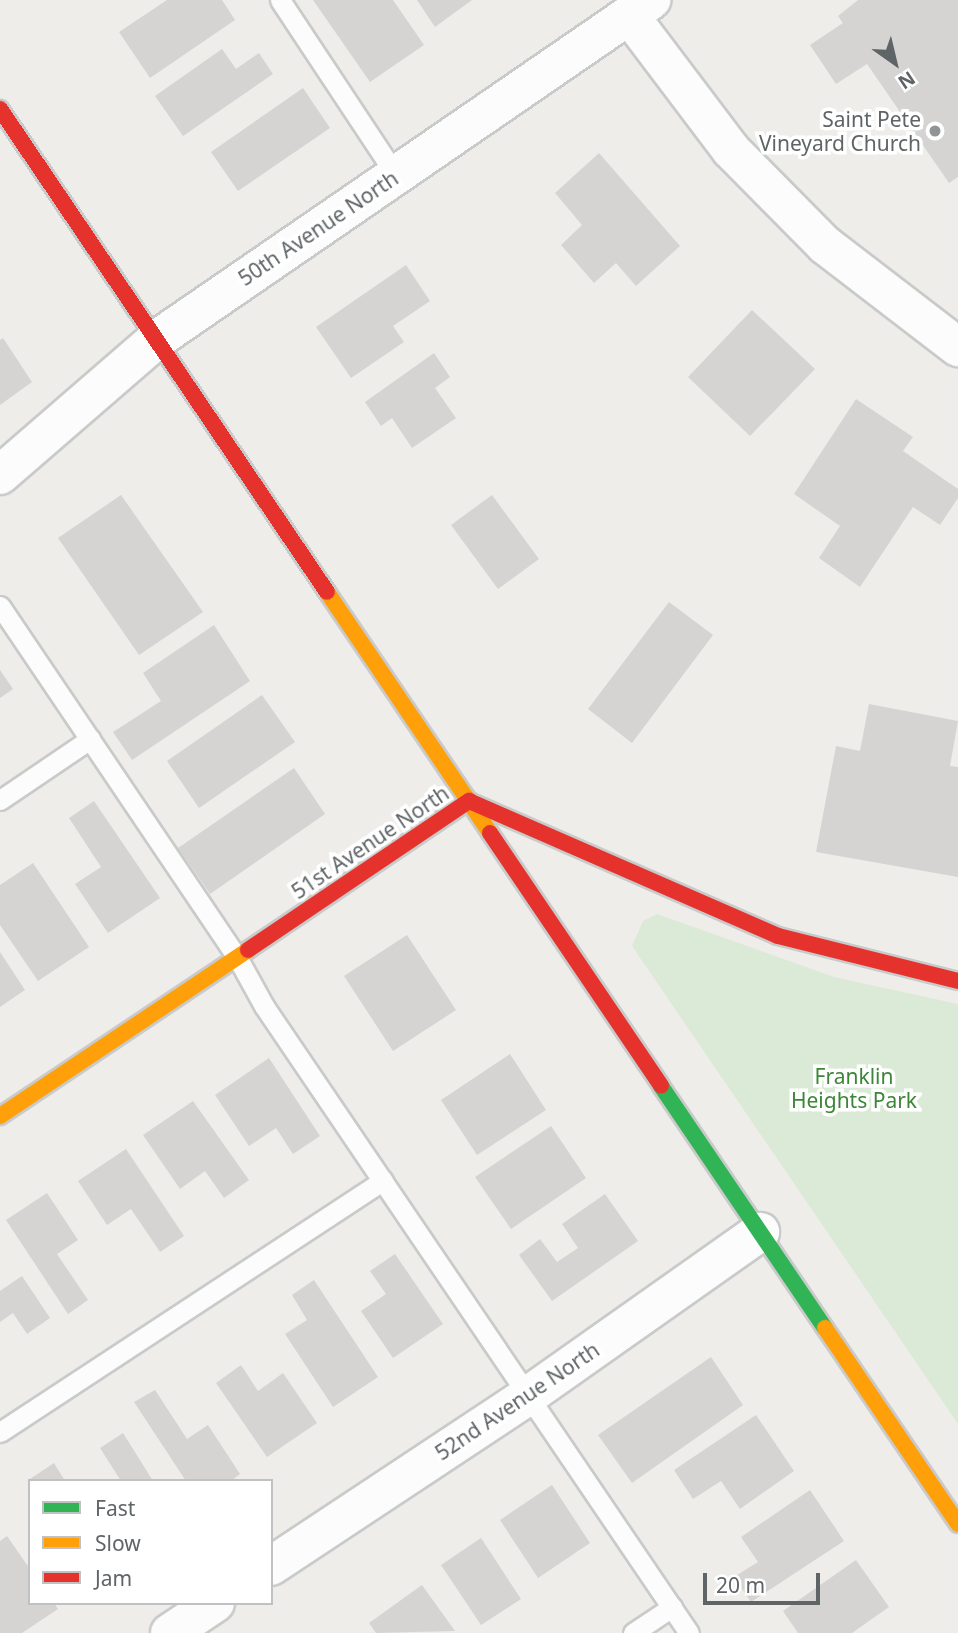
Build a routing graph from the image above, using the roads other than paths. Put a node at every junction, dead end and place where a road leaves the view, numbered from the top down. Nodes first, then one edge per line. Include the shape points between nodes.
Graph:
1 (280, 0) edge
2 (640, 8) edge
3 (0, 109) edge
4 (396, 175) junction
5 (156, 340) junction
6 (958, 347) edge
7 (0, 475) edge
8 (0, 606) edge
9 (90, 739) junction
10 (0, 800) edge
11 (468, 802) junction
12 (237, 957) junction
13 (958, 981) edge
14 (0, 1116) edge
15 (383, 1180) junction
16 (760, 1232) junction
17 (529, 1395) junction
18 (0, 1432) edge
19 (958, 1524) edge
20 (273, 1565) edge
21 (212, 1605) edge
22 (672, 1607) junction
23 (170, 1633) edge
24 (633, 1633) edge
25 (690, 1633) edge

1 - 4 lane
2 - 4 street, 50th Avenue North
2 - 6 street via 731,150 816,236
3 - 5 main road
4 - 5 street, 50th Avenue North
5 - 7 street, 50th Avenue North
5 - 11 main road
8 - 9 lane
9 - 10 lane
9 - 12 lane
11 - 12 main road, 51st Avenue North
11 - 13 main road, 51st Avenue North via 778,936
11 - 16 main road
12 - 14 main road, 51st Avenue North
12 - 15 lane via 264,1006
15 - 17 lane
15 - 18 lane
16 - 17 street, 52nd Avenue North
16 - 19 main road
17 - 20 street, 52nd Avenue North
17 - 22 lane
21 - 23 street
22 - 24 lane
22 - 25 lane

